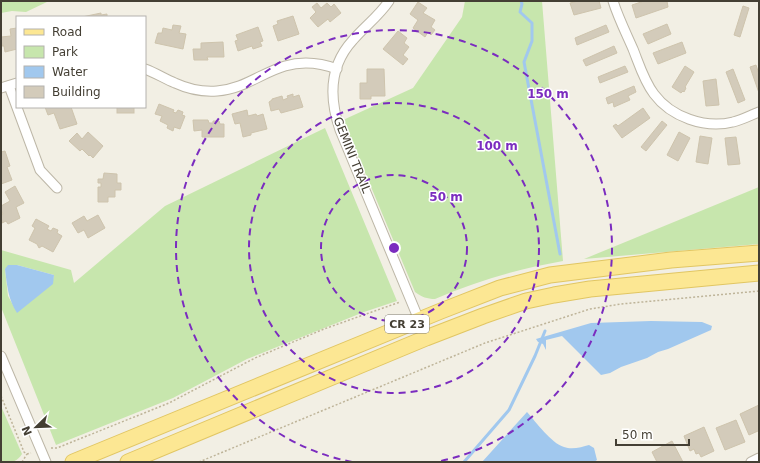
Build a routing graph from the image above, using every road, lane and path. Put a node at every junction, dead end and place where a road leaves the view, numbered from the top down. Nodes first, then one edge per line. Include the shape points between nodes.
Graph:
1 (389, 1) edge
2 (613, 1) edge
3 (336, 68) junction
4 (146, 69) edge
5 (9, 86) edge
6 (16, 105) edge
7 (17, 108) edge
8 (759, 112) edge
9 (57, 188) dead end
10 (759, 253) edge
11 (759, 273) edge
12 (759, 292) edge
13 (400, 302) dead end
14 (419, 320) junction
15 (1, 356) edge
16 (1, 396) edge
17 (51, 448) dead end
18 (30, 453) dead end
19 (27, 454) junction
20 (759, 458) edge
21 (22, 462) edge
22 (46, 462) edge
23 (73, 462) edge
24 (128, 462) edge
25 (199, 462) edge
26 (750, 462) edge

1 - 3 street, GEMINI TRAIL via 377,17 349,44
2 - 8 street via 646,80 654,94 665,105 688,118 709,123 734,122
3 - 4 street via 320,64 286,66 249,83 218,91 183,86
3 - 14 street, GEMINI TRAIL via 332,95 337,120
5 - 6 street
7 - 9 street via 40,170
10 - 14 main road, CR 23 via 671,260 550,275 487,292
11 - 24 main road, CR 23 via 590,289 526,302 426,338
12 - 25 path via 610,305 578,313 485,343
13 - 17 path via 324,329 262,355 169,403 57,448
14 - 23 main road, CR 23
15 - 22 street
16 - 19 path
18 - 19 path
19 - 21 path
20 - 26 street

